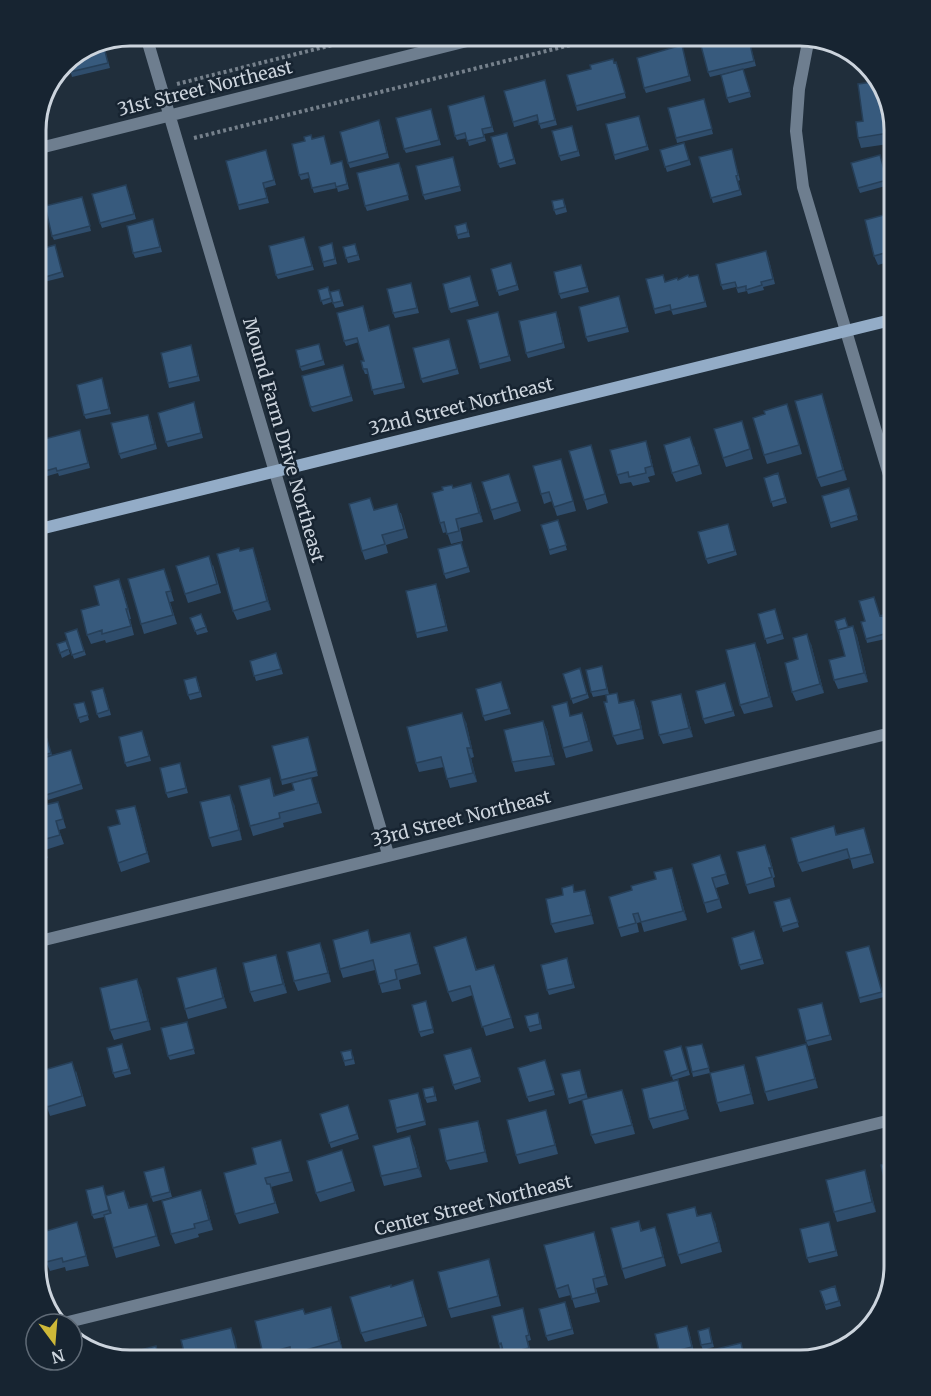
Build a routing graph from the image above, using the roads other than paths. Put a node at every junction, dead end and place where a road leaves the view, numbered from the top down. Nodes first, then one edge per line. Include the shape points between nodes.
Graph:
1 (149, 47) edge
2 (443, 47) edge
3 (807, 47) edge
4 (170, 115) junction
5 (47, 146) edge
6 (884, 322) edge
7 (847, 331) junction
8 (884, 457) edge
9 (274, 470) junction
10 (47, 527) edge
11 (884, 735) edge
12 (388, 855) junction
13 (47, 939) edge
14 (884, 1122) edge
15 (84, 1318) edge

1 - 4 street, Mound Farm Drive Northeast
2 - 4 street, 31st Street Northeast
3 - 7 street via 796,131 803,187
4 - 5 street, 31st Street Northeast
4 - 9 street, Mound Farm Drive Northeast
6 - 7 main road, 32nd Street Northeast
7 - 8 street
7 - 9 main road, 32nd Street Northeast
9 - 10 main road, 32nd Street Northeast
9 - 12 street, Mound Farm Drive Northeast
11 - 12 street, 33rd Street Northeast
12 - 13 street, 33rd Street Northeast
14 - 15 street, Center Street Northeast

